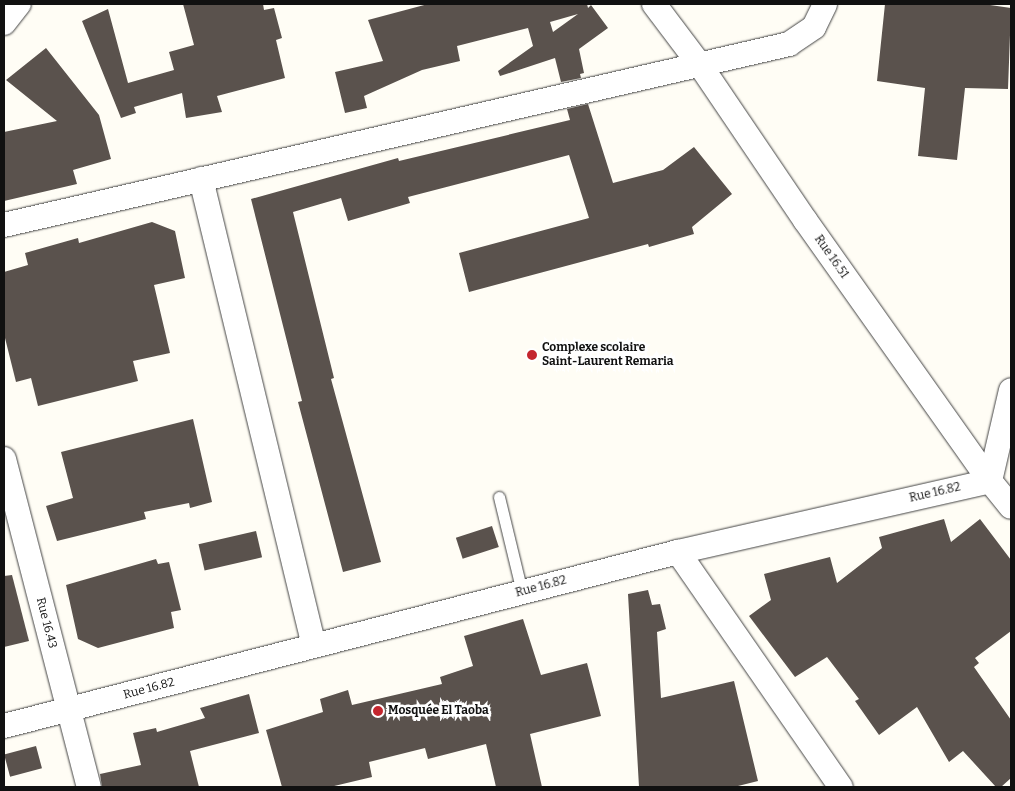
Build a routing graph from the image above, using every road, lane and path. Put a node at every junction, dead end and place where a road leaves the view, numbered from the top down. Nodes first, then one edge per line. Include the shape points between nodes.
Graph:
1 (19, 4) edge
2 (654, 4) edge
3 (825, 4) edge
4 (4, 23) edge
5 (700, 65) junction
6 (201, 179) junction
7 (4, 225) edge
8 (1011, 390) edge
9 (4, 461) edge
10 (990, 481) junction
11 (499, 497) dead end
12 (1011, 507) edge
13 (678, 552) junction
14 (522, 592) junction
15 (314, 646) junction
16 (68, 710) junction
17 (4, 726) edge
18 (89, 787) edge
19 (841, 787) edge

1 - 4 street
2 - 5 street, Rue 16.51
3 - 5 street via 814,27 790,44
5 - 6 street
5 - 10 street, Rue 16.51 via 805,220
6 - 7 street
6 - 15 street
8 - 10 street
9 - 16 street, Rue 16.43
10 - 12 street, Rue 16.51
10 - 13 street, Rue 16.82
11 - 14 lane
13 - 14 street, Rue 16.82
13 - 19 street
14 - 15 street, Rue 16.82
15 - 16 street, Rue 16.82
16 - 17 street, Rue 16.82
16 - 18 street, Rue 16.43

